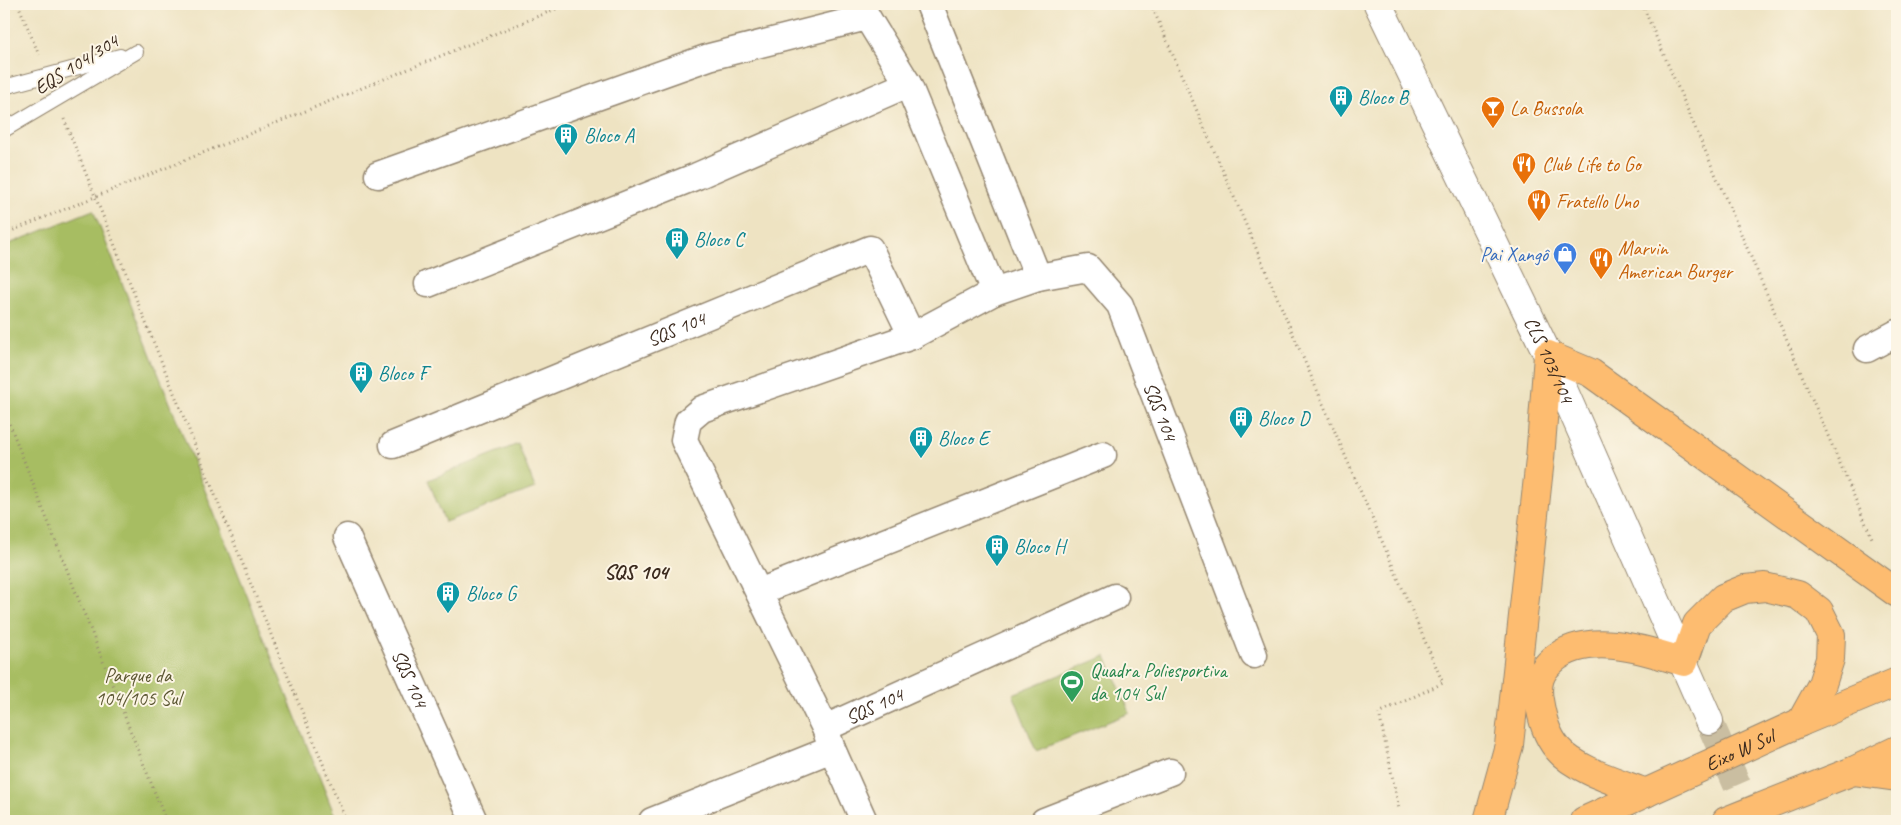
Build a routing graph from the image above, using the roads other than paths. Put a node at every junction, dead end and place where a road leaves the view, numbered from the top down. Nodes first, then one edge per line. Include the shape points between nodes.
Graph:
1 (929, 4) edge
2 (1378, 4) edge
3 (863, 10) edge
4 (908, 84) junction
5 (4, 87) edge
6 (4, 130) edge
7 (378, 175) dead end
8 (1038, 277) junction
9 (428, 284) dead end
10 (994, 292) junction
11 (1897, 333) edge
12 (912, 336) junction
13 (1866, 349) dead end
14 (1548, 355) junction
15 (393, 445) dead end
16 (1103, 455) dead end
17 (347, 537) dead end
18 (759, 592) junction
19 (1897, 593) edge
20 (1115, 597) dead end
21 (1254, 655) dead end
22 (1684, 662) junction
23 (1897, 682) edge
24 (1709, 720) tunnel mouth
25 (1801, 722) junction
26 (828, 738) junction
27 (1897, 750) edge
28 (1853, 771) junction
29 (1170, 772) dead end
30 (1897, 777) edge
31 (1646, 793) junction
32 (474, 821) edge
33 (652, 821) edge
34 (864, 821) edge
35 (1044, 821) edge
36 (1488, 821) edge
37 (1584, 821) edge
38 (1726, 821) edge

1 - 8 street
2 - 14 street, CLS 103/104
3 - 4 street
3 - 7 street via 709,57
4 - 9 street via 697,176
4 - 10 street
5 - 6 lane, EQS 104/304 via 136,52
8 - 10 street, SQS 104
8 - 21 street, SQS 104 via 1088,268 1120,305
10 - 12 street, SQS 104
11 - 13 street
12 - 15 street, SQS 104 via 870,249
12 - 18 street, SQS 104 via 702,409 688,421 684,440
14 - 19 main road via 1591,373
14 - 22 street, CLS 103/104
14 - 36 main road via 1509,746
16 - 18 street
17 - 32 street, SQS 104
18 - 26 street, SQS 104
20 - 26 street, SQS 104
22 - 24 street, CLS 103/104
22 - 25 main road via 1697,624 1723,598 1745,589 1765,587 1798,595 1820,611 1831,635 1830,659 1822,684
22 - 31 main road via 1641,648 1578,645 1562,652 1546,666 1537,686 1544,725 1558,750 1582,768
23 - 25 main road, Eixo W Sul
25 - 31 main road, Eixo W Sul
26 - 33 street, SQS 104
26 - 34 street, SQS 104
27 - 28 main road
28 - 30 main road
28 - 38 main road
29 - 35 street
31 - 37 main road, Eixo W Sul

